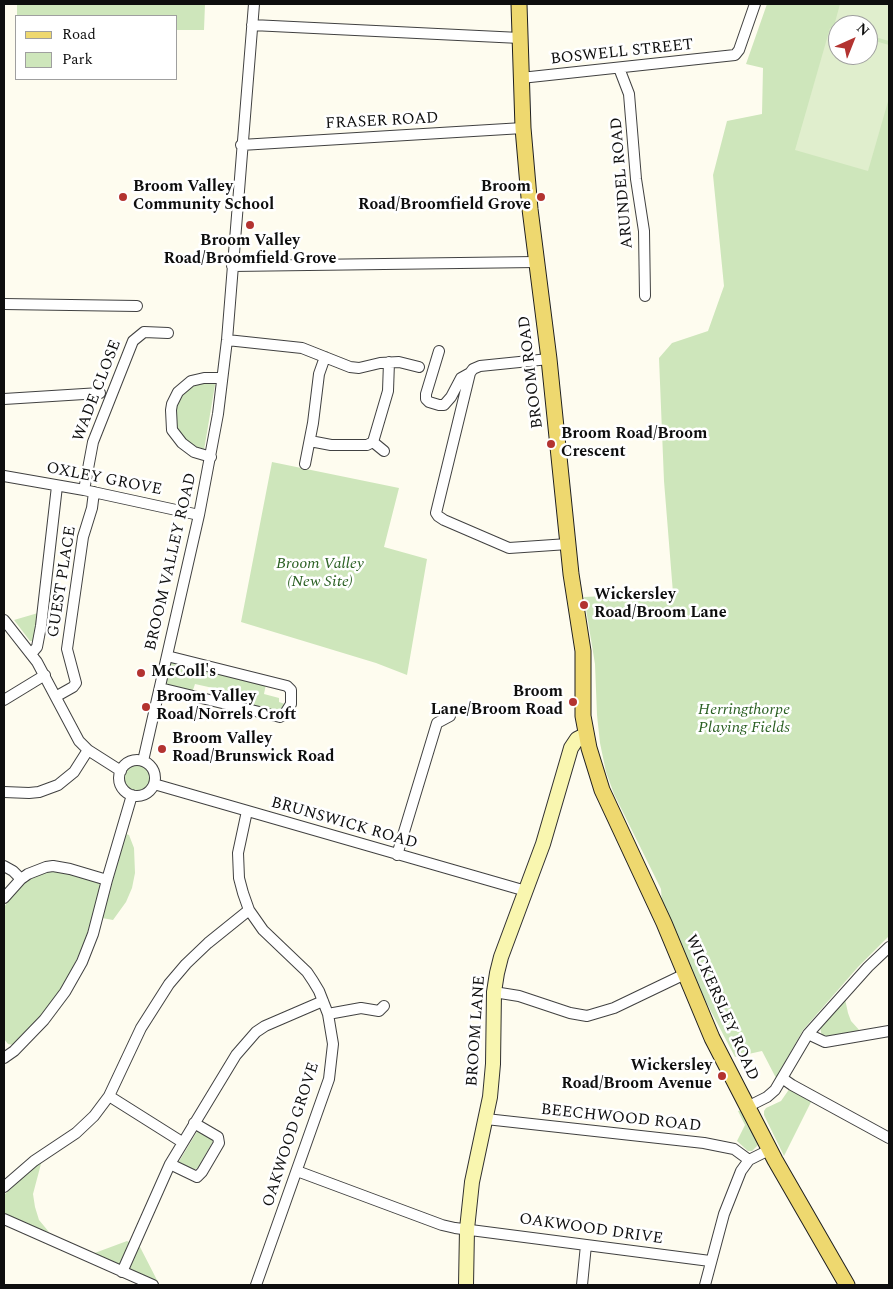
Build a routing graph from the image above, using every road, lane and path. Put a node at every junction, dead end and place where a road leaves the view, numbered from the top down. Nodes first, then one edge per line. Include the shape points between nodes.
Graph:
1 (254, 4) edge
2 (519, 4) edge
3 (755, 4) edge
4 (252, 25) junction
5 (520, 38) junction
6 (619, 68) junction
7 (521, 78) junction
8 (523, 128) junction
9 (242, 145) junction
10 (536, 262) junction
11 (232, 266) junction
12 (645, 296) dead end
13 (4, 304) edge
14 (137, 306) dead end
15 (168, 334) dead end
16 (227, 340) junction
17 (439, 351) dead end
18 (325, 357) junction
19 (549, 359) junction
20 (389, 362) junction
21 (419, 367) dead end
22 (470, 373) junction
23 (222, 378) junction
24 (100, 393) dead end
25 (4, 398) edge
26 (310, 441) junction
27 (373, 442) junction
28 (384, 451) dead end
29 (211, 457) junction
30 (304, 464) dead end
31 (4, 476) edge
32 (57, 486) junction
33 (89, 491) junction
34 (199, 515) junction
35 (568, 544) junction
36 (4, 620) edge
37 (32, 654) junction
38 (167, 656) junction
39 (45, 676) junction
40 (160, 688) junction
41 (57, 696) junction
42 (4, 700) edge
43 (450, 716) dead end
44 (585, 735) junction
45 (88, 750) junction
46 (142, 761) junction
47 (121, 771) junction
48 (154, 784) junction
49 (4, 792) edge
50 (132, 795) junction
51 (247, 811) junction
52 (398, 855) junction
53 (4, 866) edge
54 (20, 879) junction
55 (106, 880) junction
56 (526, 891) junction
57 (4, 898) edge
58 (249, 910) junction
59 (889, 947) edge
60 (684, 974) junction
61 (494, 992) junction
62 (323, 1001) junction
63 (384, 1006) dead end
64 (328, 1014) junction
65 (889, 1031) edge
66 (808, 1034) junction
67 (6, 1052) edge
68 (782, 1078) junction
69 (109, 1096) junction
70 (747, 1107) junction
71 (486, 1119) junction
72 (194, 1123) junction
73 (889, 1138) edge
74 (182, 1142) junction
75 (769, 1150) junction
76 (749, 1160) junction
77 (170, 1164) junction
78 (297, 1171) junction
79 (4, 1187) edge
80 (4, 1219) edge
81 (467, 1229) junction
82 (586, 1245) junction
83 (710, 1261) junction
84 (122, 1272) junction
85 (149, 1284) edge
86 (256, 1285) edge
87 (466, 1285) edge
88 (582, 1285) edge
89 (705, 1285) edge
90 (847, 1285) edge

1 - 4 street, BROOM VALLEY ROAD
2 - 5 main road, BROOM ROAD
3 - 6 street, BOSWELL STREET via 735,55
4 - 5 street
4 - 9 street, BROOM VALLEY ROAD
5 - 7 main road, BROOM ROAD
6 - 7 street, BOSWELL STREET
6 - 12 street, ARUNDEL ROAD via 630,94 636,179 644,231
7 - 8 main road, BROOM ROAD
8 - 9 street, FRASER ROAD
8 - 10 main road, BROOM ROAD
9 - 11 street, BROOM VALLEY ROAD
10 - 11 street
10 - 19 main road, BROOM ROAD
11 - 16 street, BROOM VALLEY ROAD
13 - 14 street
15 - 33 street, WADE CLOSE via 144,332 133,340 93,442 88,461
16 - 18 street via 292,346
16 - 23 street, BROOM VALLEY ROAD
17 - 22 street via 426,394 429,402 444,405 461,378
18 - 20 street via 359,368
18 - 26 street via 319,374
19 - 22 street via 480,366
19 - 35 main road, BROOM ROAD
20 - 21 street
20 - 27 street via 390,383
22 - 35 street via 437,506 438,516 508,548
23 - 29 street, BROOM VALLEY ROAD
23 - 29 street, BROOM VALLEY ROAD via 191,382 175,397 171,410 172,430 182,443 194,452
24 - 25 street
26 - 27 street via 338,445
26 - 30 street
27 - 28 street
29 - 34 street, BROOM VALLEY ROAD
31 - 32 street, OXLEY GROVE
32 - 33 street, OXLEY GROVE
32 - 37 street via 41,626 37,647
33 - 34 street, OXLEY GROVE
33 - 41 street, GUEST PLACE via 92,508 83,537 67,649 76,683
34 - 38 street, BROOM VALLEY ROAD
35 - 44 main road, BROOM ROAD via 583,651
36 - 37 street
37 - 39 street
38 - 40 street, BROOM VALLEY ROAD
38 - 40 street via 287,686 291,690 291,704 280,717
39 - 41 street
39 - 42 street
40 - 46 street, BROOM VALLEY ROAD
41 - 45 street via 74,733
43 - 52 street via 437,723
44 - 56 main road, BROOM LANE via 571,748
44 - 60 main road, WICKERSLEY ROAD via 602,790
45 - 47 street
45 - 49 street via 74,772 58,785 29,793
46 - 47 street via 128,763
46 - 48 street via 152,768
47 - 50 street via 120,783
48 - 50 street via 148,793
48 - 51 street, BRUNSWICK ROAD
50 - 55 street
51 - 52 street, BRUNSWICK ROAD
51 - 58 street, OAKWOOD GROVE via 239,842 238,863
52 - 56 street, BRUNSWICK ROAD
53 - 54 street
54 - 55 street via 53,866
54 - 57 street
55 - 67 street via 93,934 65,992 44,1020
56 - 61 main road, BROOM LANE via 501,958
58 - 62 street, OAKWOOD GROVE via 270,937 307,972
58 - 69 street via 208,943 170,984 141,1028
59 - 66 street
60 - 61 street via 614,1008 587,1016
60 - 70 main road, WICKERSLEY ROAD
61 - 71 main road, BROOM LANE via 490,1097
62 - 64 street, OAKWOOD GROVE
62 - 72 street via 256,1032 236,1055
63 - 64 street via 379,1011 361,1008
64 - 78 street, OAKWOOD GROVE via 333,1044 332,1068
65 - 66 street via 825,1042
66 - 68 street
68 - 70 street via 767,1097
68 - 73 street
69 - 74 street
69 - 79 street via 76,1133 34,1161
70 - 75 main road, WICKERSLEY ROAD
71 - 76 street, BEECHWOOD ROAD via 704,1143 734,1149
71 - 81 main road, BROOM LANE via 472,1182
72 - 74 street
72 - 77 street via 218,1136 220,1143 197,1177
74 - 77 street
75 - 76 street
75 - 90 main road, WICKERSLEY ROAD
76 - 83 street via 737,1180
77 - 84 street
78 - 81 street, OAKWOOD DRIVE via 442,1225
78 - 86 street, OAKWOOD GROVE
80 - 84 street
81 - 82 street, OAKWOOD DRIVE
81 - 87 main road, BROOM LANE
82 - 83 street, OAKWOOD DRIVE
82 - 88 street
83 - 89 street
84 - 85 street

